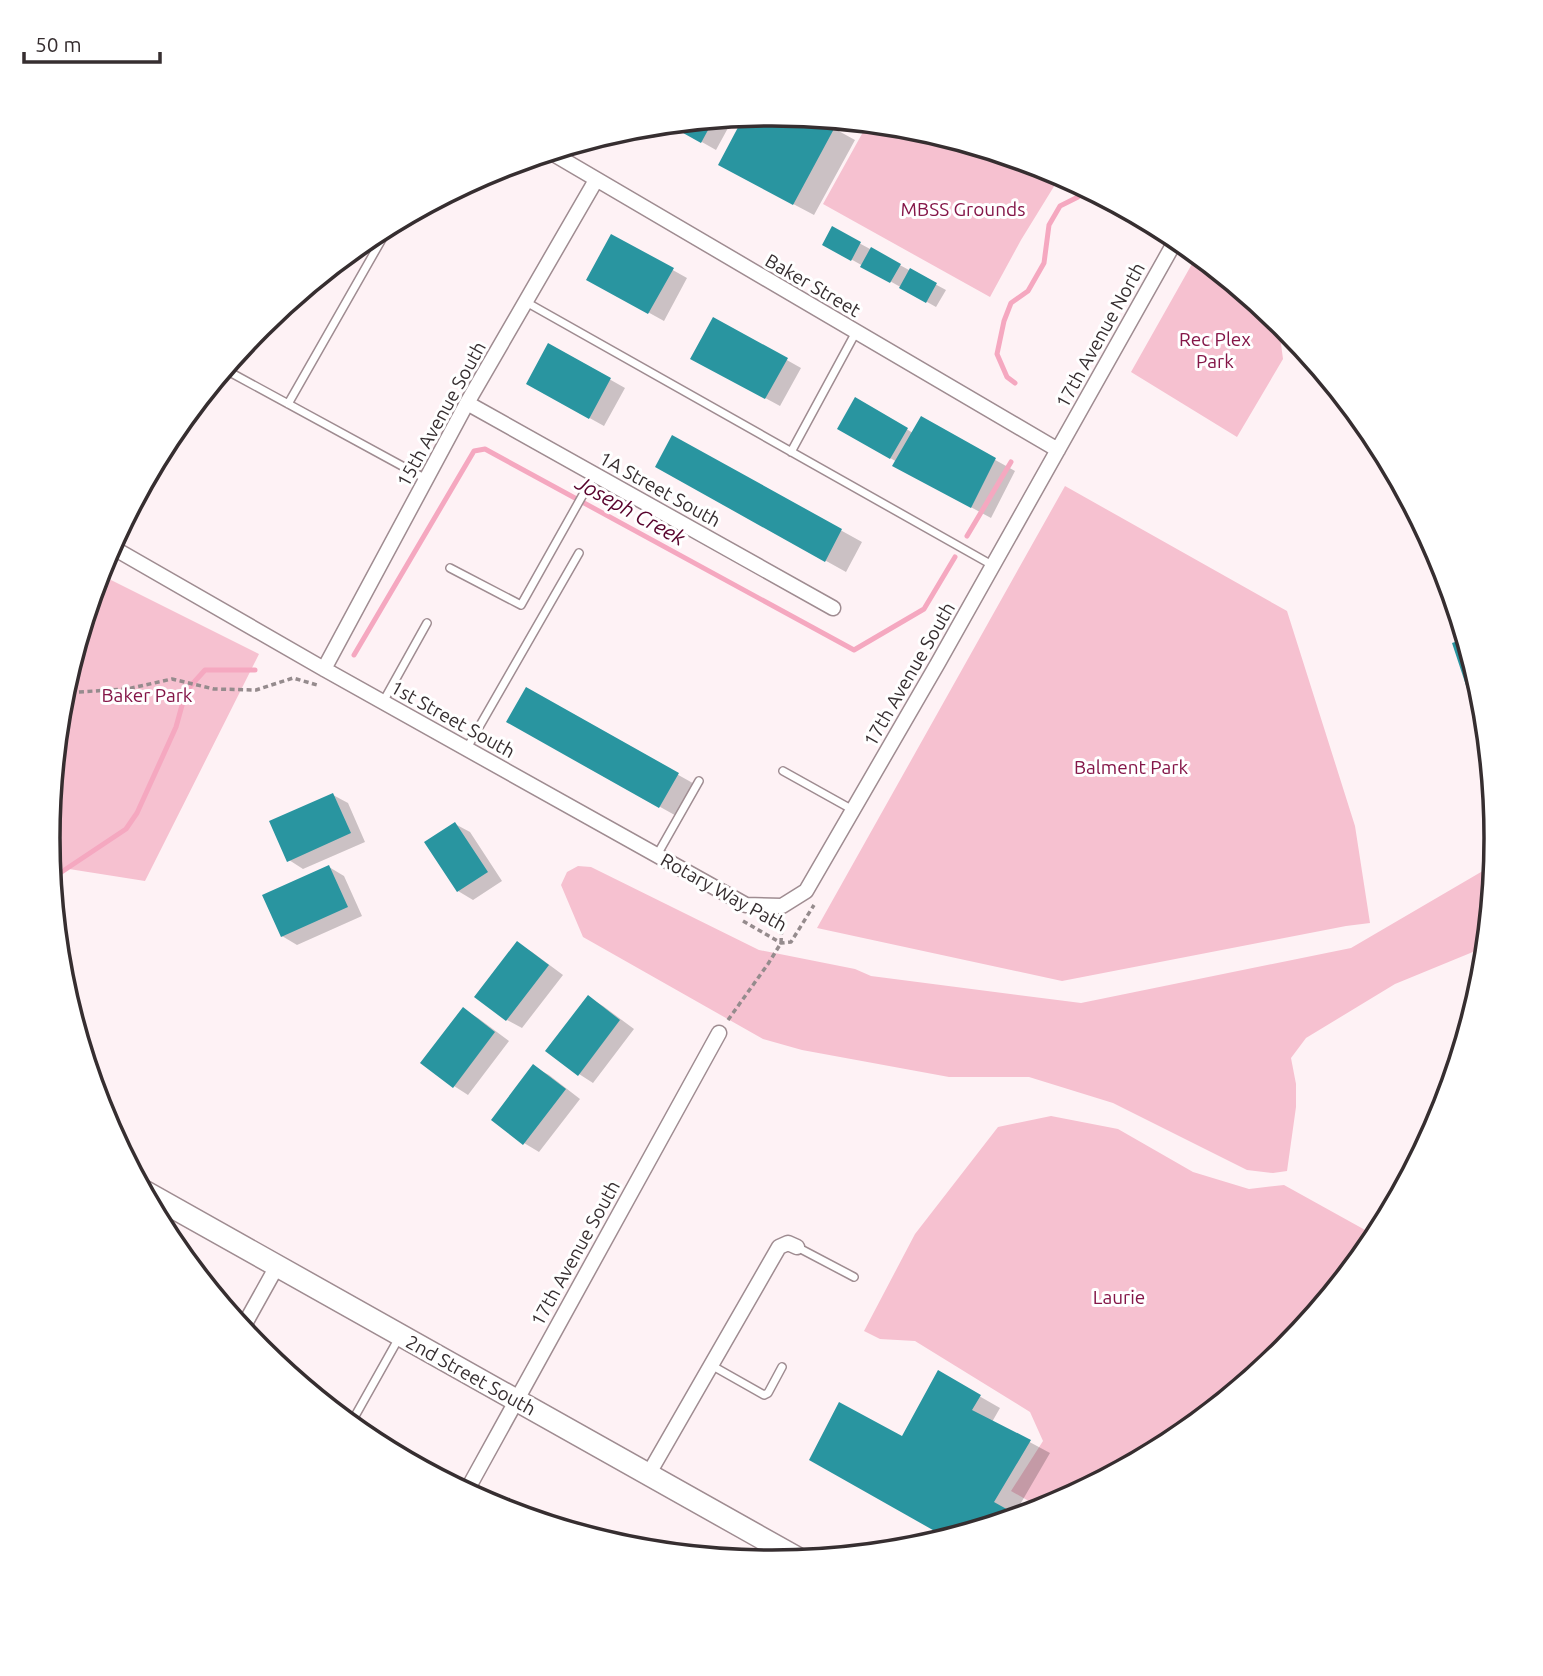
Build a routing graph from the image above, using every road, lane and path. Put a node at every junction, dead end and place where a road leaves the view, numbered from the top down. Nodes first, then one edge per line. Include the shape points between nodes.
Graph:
1 (561, 158) edge
2 (596, 180) junction
3 (379, 244) edge
4 (1171, 249) edge
5 (526, 302) junction
6 (856, 332) junction
7 (232, 374) edge
8 (467, 403) junction
9 (288, 404) junction
10 (1058, 450) junction
11 (791, 452) junction
12 (594, 474) junction
13 (427, 480) junction
14 (120, 552) edge
15 (579, 553) dead end
16 (993, 566) junction
17 (450, 568) dead end
18 (833, 608) dead end
19 (428, 623) dead end
20 (324, 669) junction
21 (319, 685) dead end
22 (75, 692) edge
23 (383, 702) junction
24 (467, 749) junction
25 (783, 771) dead end
26 (699, 780) dead end
27 (853, 810) junction
28 (657, 855) junction
29 (814, 904) dead end
30 (782, 906) junction
31 (733, 916) dead end
32 (781, 943) junction
33 (733, 1013) dead end
34 (719, 1033) dead end
35 (162, 1205) edge
36 (797, 1247) joint
37 (277, 1266) junction
38 (854, 1277) dead end
39 (247, 1319) edge
40 (400, 1335) junction
41 (711, 1366) junction
42 (782, 1367) dead end
43 (516, 1400) junction
44 (355, 1415) edge
45 (648, 1475) junction
46 (471, 1483) edge
47 (762, 1550) edge

1 - 2 street, Baker Street
2 - 5 street, 15th Avenue South
2 - 6 street, Baker Street
3 - 9 lane
4 - 10 street, 17th Avenue North
5 - 8 street, 15th Avenue South
5 - 11 lane
6 - 10 street, Baker Street
6 - 11 lane
7 - 9 lane
8 - 12 street, 1A Street South
8 - 13 street, 15th Avenue South
9 - 13 lane
10 - 16 street, 17th Avenue South
11 - 16 lane
12 - 17 lane via 521,605
12 - 18 street, 1A Street South
13 - 20 street, 15th Avenue South
14 - 20 street, 1st Street South
15 - 24 lane
16 - 27 street, 17th Avenue South
19 - 23 lane
20 - 23 street, 1st Street South
21 - 22 path via 293,678 256,690 214,689 172,679 127,689
23 - 24 street, 1st Street South
24 - 28 street, 1st Street South
25 - 27 lane
26 - 28 lane
27 - 30 street, 17th Avenue South via 806,891
28 - 30 street, 1st Street South via 746,905
29 - 32 path, Rotary Way Path via 791,942
30 - 32 path
31 - 32 path, Rotary Way Path
32 - 33 path
34 - 43 street, 17th Avenue South
35 - 37 main road, 2nd Street South
36 - 38 lane
36 - 41 street via 788,1243 779,1247
37 - 39 street
37 - 40 main road, 2nd Street South
40 - 43 main road, 2nd Street South
40 - 44 lane
41 - 42 lane via 764,1395
41 - 45 street
43 - 45 main road, 2nd Street South
43 - 46 street, 17th Avenue South
45 - 47 main road, 2nd Street South

